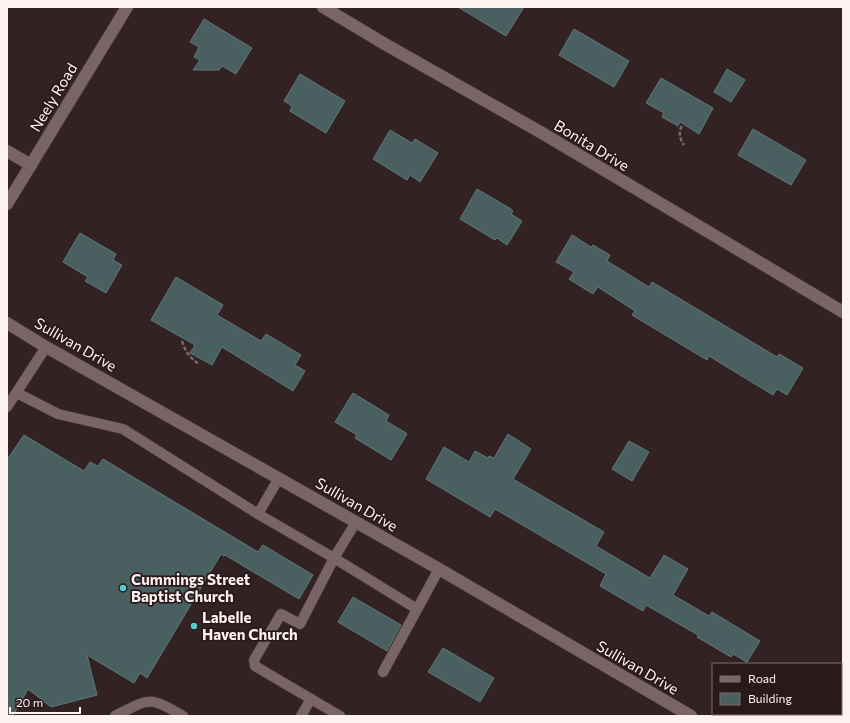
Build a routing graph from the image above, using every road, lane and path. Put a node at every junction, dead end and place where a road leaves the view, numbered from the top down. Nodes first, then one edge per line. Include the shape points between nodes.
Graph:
1 (127, 7) edge
2 (323, 7) edge
3 (682, 126) dead end
4 (684, 145) dead end
5 (7, 151) edge
6 (31, 165) junction
7 (7, 204) edge
8 (843, 312) edge
9 (7, 323) edge
10 (182, 341) dead end
11 (46, 347) junction
12 (199, 364) dead end
13 (16, 393) junction
14 (7, 407) edge
15 (279, 478) junction
16 (258, 514) junction
17 (356, 522) junction
18 (334, 558) junction
19 (439, 569) junction
20 (417, 609) junction
21 (384, 672) dead end
22 (310, 699) junction
23 (115, 716) edge
24 (183, 716) edge
25 (301, 716) edge
26 (340, 716) edge
27 (691, 716) edge

1 - 6 street, Neely Road
2 - 8 street, Bonita Drive via 542,133
3 - 4 path via 681,142
5 - 6 street
6 - 7 street, Neely Road
9 - 11 street, Sullivan Drive
10 - 12 path via 189,356
11 - 13 lane
11 - 15 street, Sullivan Drive
13 - 14 lane
13 - 16 lane via 58,414 123,429
15 - 16 lane
15 - 17 street, Sullivan Drive
16 - 18 lane
17 - 18 lane
17 - 19 street, Sullivan Drive
18 - 20 lane
18 - 22 lane via 300,624 281,614 254,660 255,666
19 - 20 lane
19 - 27 street, Sullivan Drive
20 - 21 lane
22 - 25 lane
22 - 26 lane
23 - 24 lane via 150,700

